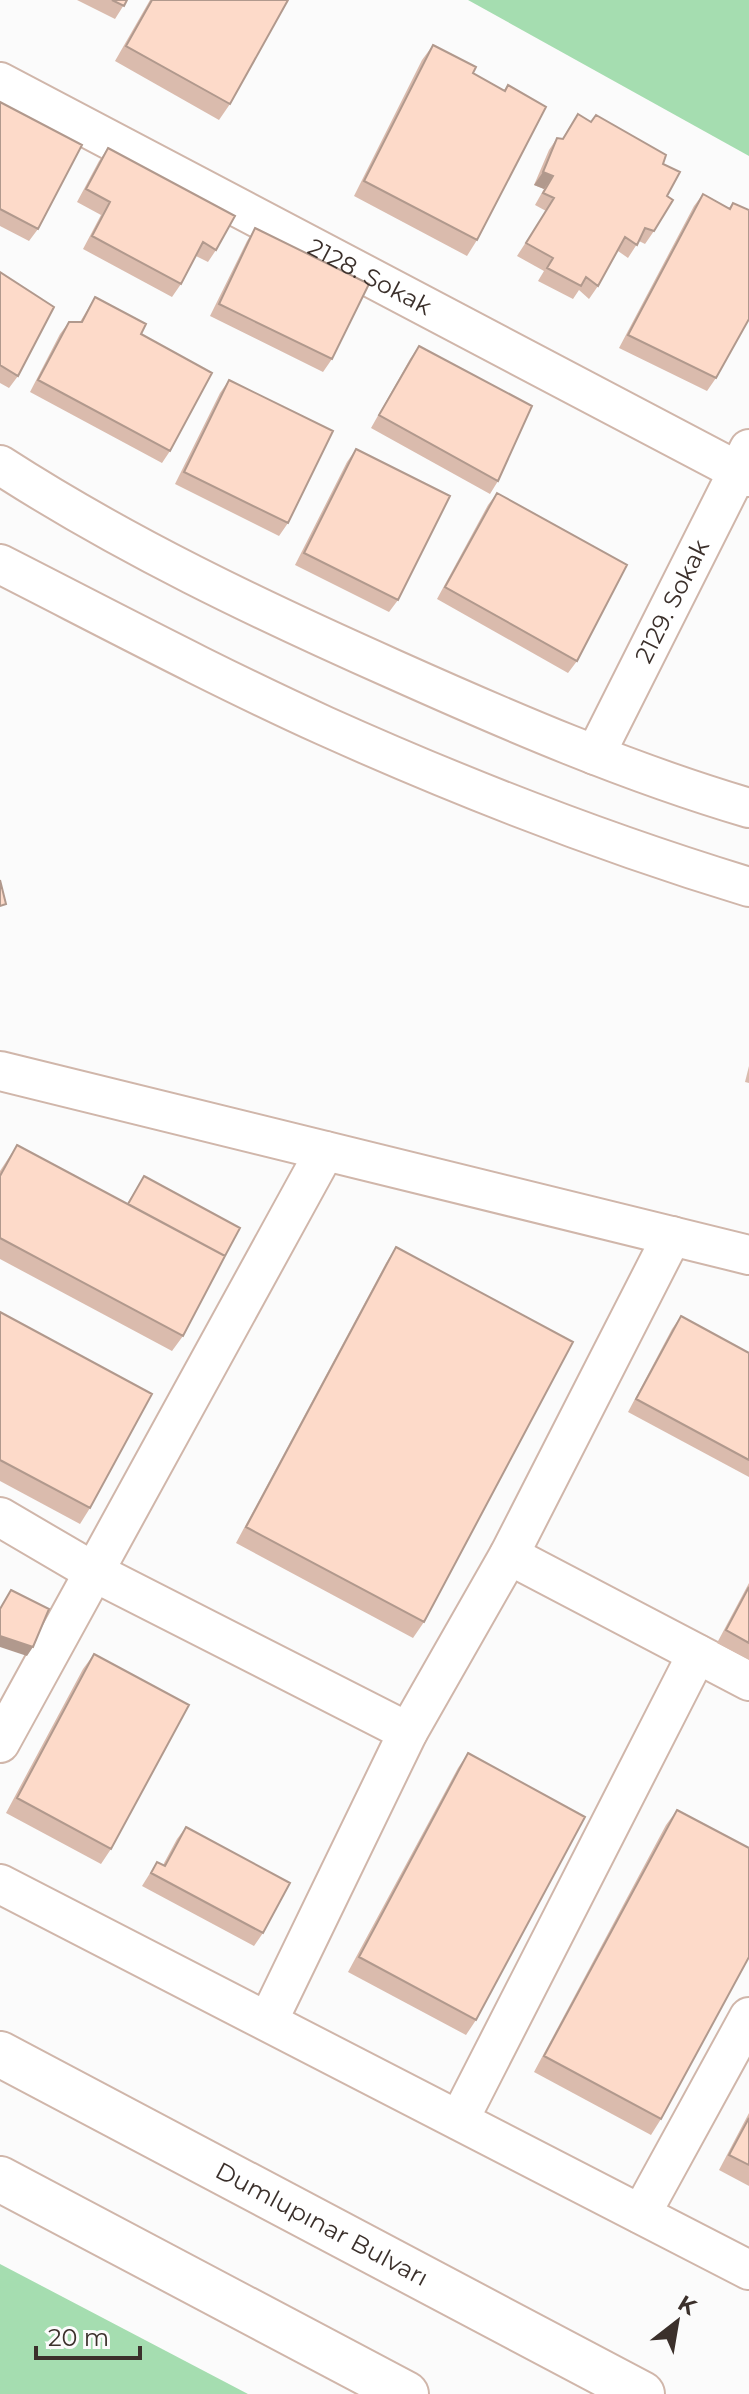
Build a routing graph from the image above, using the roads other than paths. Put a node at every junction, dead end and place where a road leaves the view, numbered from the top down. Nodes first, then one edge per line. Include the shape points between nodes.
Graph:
1 (0, 82) edge
2 (0, 465) edge
3 (746, 466) edge
4 (0, 564) edge
5 (595, 755) junction
6 (749, 808) edge
7 (749, 887) edge
8 (0, 1071) edge
9 (325, 1151) junction
10 (672, 1236) junction
11 (749, 1255) edge
12 (0, 1517) edge
13 (509, 1555) junction
14 (94, 1572) junction
15 (697, 1654) junction
16 (749, 1681) edge
17 (408, 1732) junction
18 (0, 1743) edge
19 (0, 1884) edge
20 (749, 2017) edge
21 (268, 2021) junction
22 (0, 2055) edge
23 (459, 2120) junction
24 (0, 2179) edge
25 (641, 2214) junction
26 (749, 2270) edge
27 (406, 2394) edge
28 (642, 2394) edge

1 - 3 street, 2128. Sokak
2 - 5 street via 158,558 472,705
3 - 5 street, 2129. Sokak
4 - 7 street via 339,732 595,836
5 - 6 street
8 - 9 street
9 - 10 street
9 - 14 street
10 - 11 street
10 - 13 street
12 - 14 street
13 - 15 street
13 - 17 street
14 - 17 street
14 - 18 street
15 - 16 street
15 - 23 street
17 - 21 street
19 - 21 street
20 - 25 street
21 - 23 street
22 - 28 highway, Dumlupınar Bulvarı
23 - 25 street
24 - 27 highway
25 - 26 street

